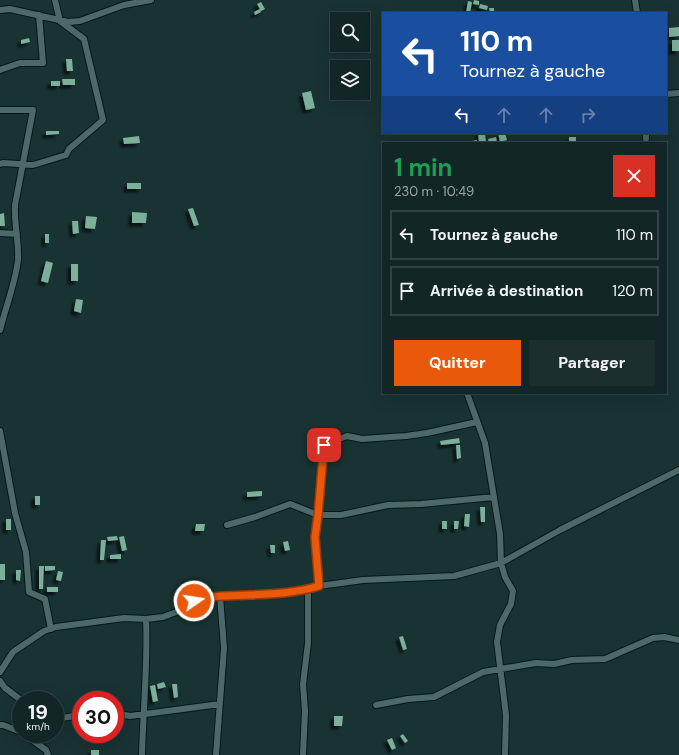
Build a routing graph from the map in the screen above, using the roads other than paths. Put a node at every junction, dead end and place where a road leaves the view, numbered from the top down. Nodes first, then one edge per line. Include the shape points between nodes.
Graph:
1 (55, 0) edge
2 (120, 0) edge
3 (151, 0) edge
4 (635, 0) edge
5 (118, 7) junction
6 (0, 10) edge
7 (637, 12) edge
8 (39, 15) junction
9 (60, 21) junction
10 (0, 70) edge
11 (679, 92) edge
12 (667, 94) edge
13 (0, 110) edge
14 (0, 164) edge
15 (24, 164) junction
16 (0, 233) edge
17 (16, 234) junction
18 (0, 330) edge
19 (467, 394) edge
20 (478, 422) junction
21 (0, 431) edge
22 (1, 443) edge
23 (679, 471) edge
24 (494, 496) junction
25 (318, 515) junction
26 (227, 525) dead end
27 (501, 563) junction
28 (319, 586) junction
29 (308, 590) junction
30 (220, 596) junction
31 (146, 619) junction
32 (51, 629) junction
33 (679, 640) edge
34 (500, 668) junction
35 (0, 672) edge
36 (0, 681) edge
37 (12, 693) edge
38 (220, 704) junction
39 (376, 705) dead end
40 (124, 715) edge
41 (143, 715) junction
42 (0, 725) edge
43 (12, 728) edge
44 (36, 743) edge
45 (48, 755) edge
46 (142, 755) edge
47 (216, 755) edge
48 (304, 755) edge
49 (505, 755) edge

1 - 9 street
2 - 5 street
3 - 5 street
4 - 7 street
5 - 9 street via 80,21
6 - 8 street via 10,9
8 - 9 street
8 - 10 street via 43,63 20,63
9 - 15 street via 84,39 103,120 69,149 66,155 34,165
11 - 12 street
13 - 15 street via 33,110
14 - 15 street
15 - 17 street via 15,205
16 - 17 street
17 - 18 street via 18,261
19 - 20 street
20 - 24 street via 485,443
20 - 25 street via 406,436 362,439 347,436 329,442 324,445
21 - 22 street
22 - 32 street via 15,513 26,552 29,592 45,599
23 - 27 street via 560,530
24 - 25 street via 388,505 341,515
24 - 27 street via 500,534
25 - 26 street via 290,504
25 - 28 street via 315,537
27 - 28 street via 454,576 363,580
27 - 34 street via 505,578 513,591 511,604 500,625 497,642
28 - 29 street
29 - 30 street
29 - 48 street via 308,643 303,684
30 - 31 street via 194,601 179,612 163,617
30 - 38 street via 224,648
31 - 32 street via 124,618
31 - 41 street via 147,652
32 - 35 street via 13,652
33 - 34 street via 653,638 605,659
34 - 39 street via 471,677 434,697
34 - 49 street via 506,714
36 - 37 street
38 - 41 street
38 - 47 street
40 - 41 street
41 - 46 street
42 - 43 street
44 - 45 street via 46,750

